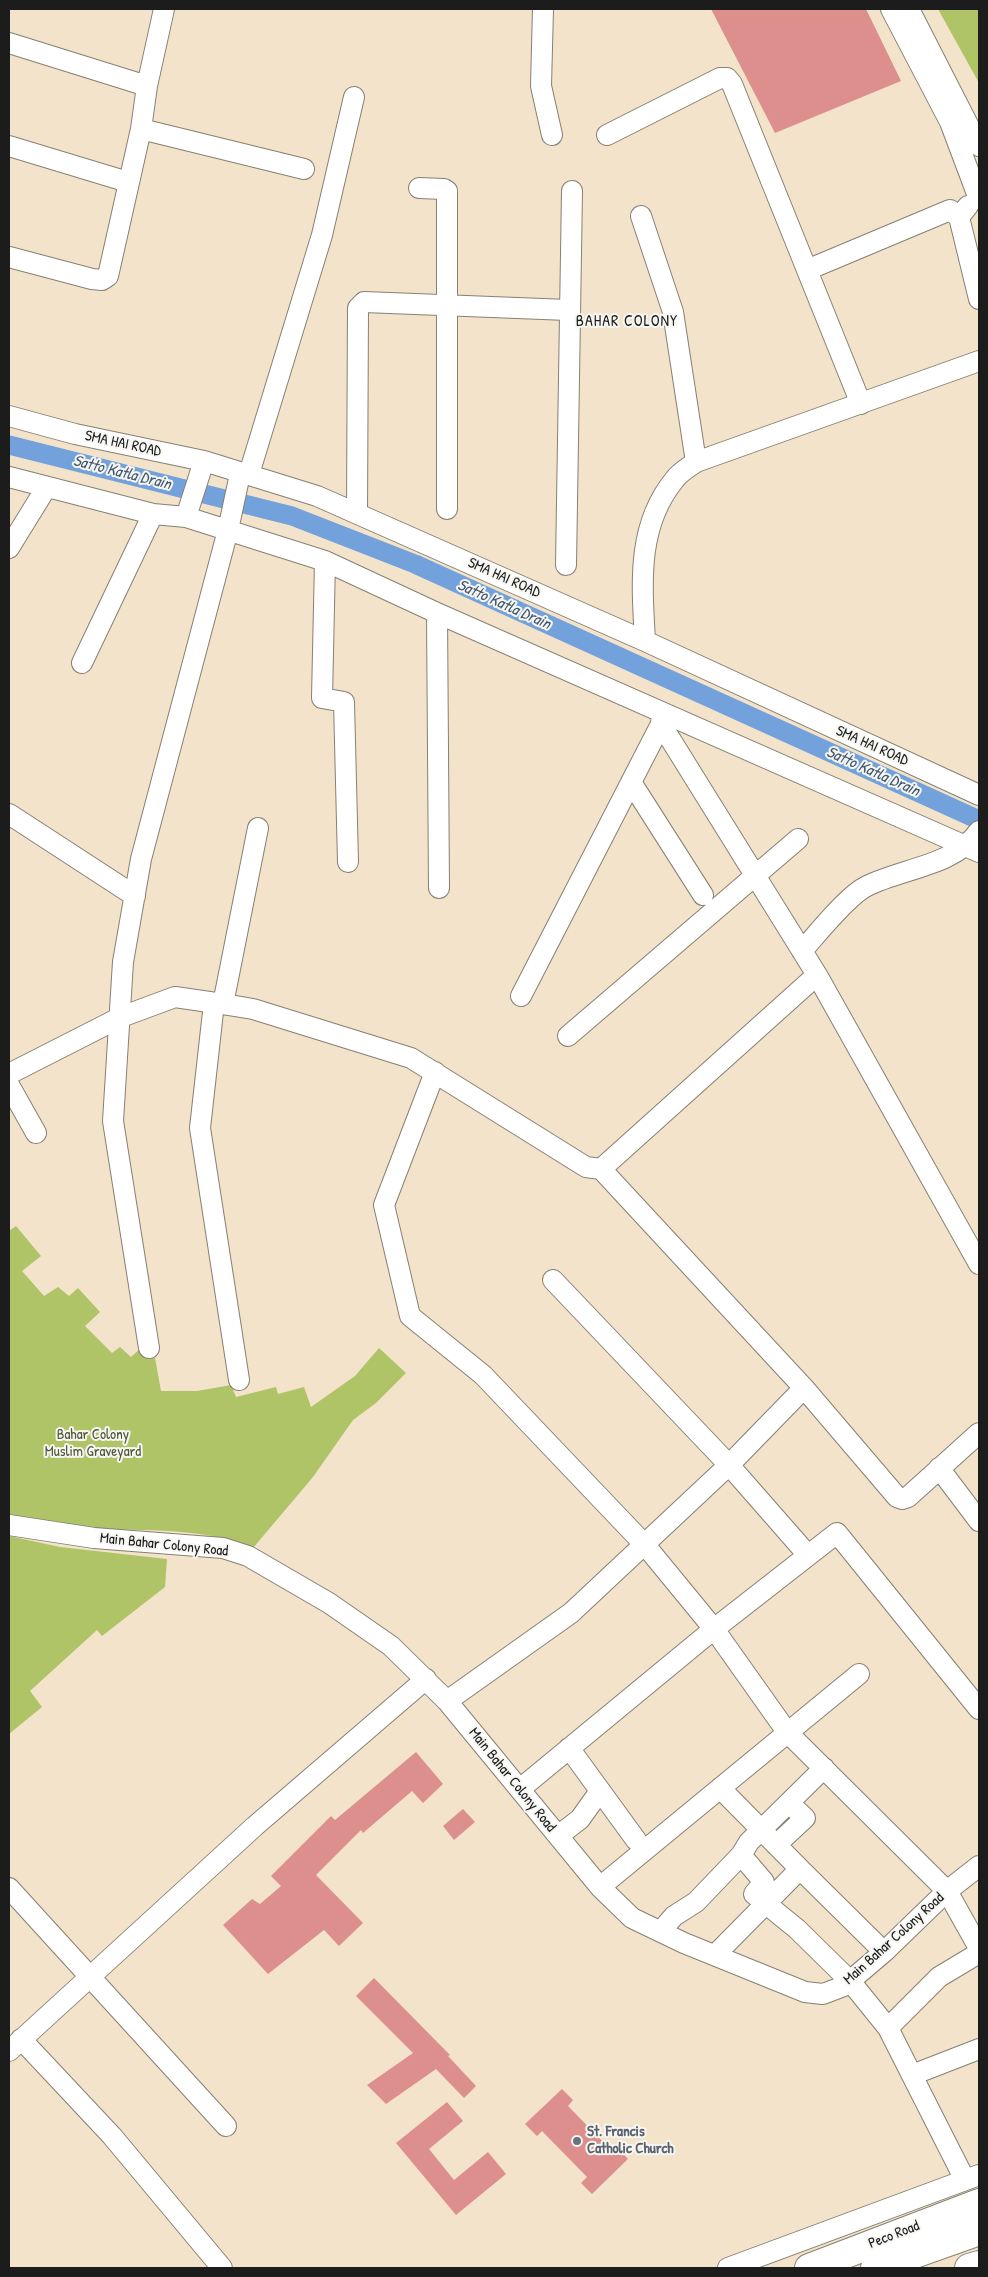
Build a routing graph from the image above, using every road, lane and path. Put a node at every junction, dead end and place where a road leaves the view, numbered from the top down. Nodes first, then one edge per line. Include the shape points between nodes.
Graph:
1 (164, 9) edge
2 (543, 9) edge
3 (890, 9) edge
4 (909, 9) edge
5 (9, 43) edge
6 (147, 86) junction
7 (354, 97) dead end
8 (141, 130) junction
9 (552, 135) dead end
10 (606, 135) dead end
11 (9, 146) edge
12 (979, 146) edge
13 (304, 169) dead end
14 (128, 182) junction
15 (419, 188) dead end
16 (572, 191) dead end
17 (978, 194) edge
18 (641, 216) dead end
19 (959, 217) junction
20 (9, 257) edge
21 (807, 270) junction
22 (979, 299) edge
23 (447, 305) junction
24 (568, 310) junction
25 (979, 361) edge
26 (861, 404) junction
27 (9, 416) edge
28 (696, 462) junction
29 (202, 468) junction
30 (9, 477) edge
31 (242, 477) junction
32 (46, 488) junction
33 (189, 509) junction
34 (447, 509) dead end
35 (357, 513) junction
36 (153, 514) junction
37 (230, 523) junction
38 (9, 548) edge
39 (326, 561) junction
40 (566, 565) dead end
41 (437, 613) junction
42 (644, 642) junction
43 (82, 663) dead end
44 (662, 718) junction
45 (631, 782) junction
46 (979, 795) edge
47 (9, 814) edge
48 (258, 828) dead end
49 (798, 839) dead end
50 (975, 841) edge
51 (348, 862) dead end
52 (756, 876) junction
53 (439, 888) dead end
54 (703, 895) dead end
55 (135, 896) junction
56 (802, 951) junction
57 (818, 976) junction
58 (521, 996) dead end
59 (219, 1003) junction
60 (121, 1017) junction
61 (568, 1036) dead end
62 (435, 1072) junction
63 (9, 1074) edge
64 (9, 1085) edge
65 (36, 1134) dead end
66 (601, 1168) junction
67 (979, 1264) edge
68 (553, 1280) dead end
69 (150, 1348) dead end
70 (240, 1380) dead end
71 (804, 1388) junction
72 (979, 1433) edge
73 (729, 1465) junction
74 (939, 1468) junction
75 (979, 1521) edge
76 (9, 1525) edge
77 (645, 1545) junction
78 (807, 1554) junction
79 (714, 1629) junction
80 (859, 1674) dead end
81 (426, 1679) junction
82 (447, 1700) junction
83 (979, 1709) edge
84 (788, 1732) junction
85 (569, 1748) junction
86 (824, 1768) junction
87 (720, 1788) junction
88 (520, 1789) junction
89 (600, 1791) junction
90 (789, 1803) junction
91 (762, 1830) junction
92 (558, 1836) junction
93 (636, 1840) dead end
94 (776, 1844) junction
95 (741, 1855) junction
96 (979, 1866) edge
97 (800, 1869) junction
98 (600, 1887) junction
99 (9, 1888) edge
100 (947, 1891) junction
101 (766, 1904) junction
102 (661, 1931) junction
103 (979, 1948) edge
104 (884, 1952) junction
105 (979, 1953) edge
106 (715, 1955) junction
107 (88, 1977) junction
108 (850, 1981) junction
109 (888, 2028) junction
110 (15, 2045) edge
111 (979, 2049) edge
112 (912, 2074) junction
113 (226, 2126) dead end
114 (975, 2186) edge
115 (979, 2231) edge
116 (979, 2265) edge
117 (222, 2268) edge
118 (728, 2268) edge
119 (809, 2268) edge
120 (875, 2268) edge
121 (970, 2268) edge

1 - 6 street
2 - 9 street via 542,86
3 - 17 street via 950,122
4 - 12 street
5 - 6 street
6 - 8 street
7 - 31 street via 322,235
8 - 13 street
8 - 14 street
10 - 21 street via 720,78 727,78
11 - 14 street
14 - 20 street via 110,270 102,280
15 - 23 street via 444,189 447,192
16 - 24 street
17 - 19 street
18 - 28 street via 673,312
19 - 21 street via 950,210
19 - 22 street
21 - 26 street
23 - 24 street
23 - 34 street
23 - 35 street via 364,302 358,308
24 - 40 street
25 - 26 street
26 - 28 street
27 - 29 street, SMA HAI ROAD
28 - 42 street via 675,478 648,530 642,566
29 - 31 street, SMA HAI ROAD
29 - 33 street
30 - 32 street
31 - 35 street, SMA HAI ROAD via 317,496
31 - 37 street
32 - 36 street
32 - 38 street
33 - 36 street
33 - 37 street
35 - 42 street, SMA HAI ROAD
36 - 43 street
37 - 39 street
37 - 55 street via 141,859
39 - 41 street
39 - 51 street via 322,698 344,702
41 - 44 street
41 - 53 street
42 - 46 street, SMA HAI ROAD
44 - 45 street
44 - 50 street
44 - 52 street
45 - 54 street
45 - 58 street
47 - 55 street
48 - 59 street
49 - 52 street
50 - 56 street via 940,859 866,886 833,915
52 - 56 street
52 - 61 street
55 - 60 street via 123,962
56 - 57 street
57 - 66 street
57 - 67 street
59 - 60 street via 175,996
59 - 62 street via 252,1009 411,1058
59 - 70 street via 200,1128
60 - 63 street
60 - 69 street via 113,1121
62 - 66 street via 586,1167
62 - 77 street via 384,1205 410,1316 483,1375
64 - 65 street
66 - 71 street
68 - 73 street
71 - 73 street
71 - 74 street via 897,1497 908,1496
72 - 74 street
73 - 77 street
73 - 78 street
74 - 75 street
76 - 81 street, Main Bahar Colony Road via 94,1538 224,1548 248,1556 368,1629
77 - 79 street
77 - 82 street via 571,1614
78 - 79 street
78 - 83 street via 837,1533 844,1539
79 - 84 street
79 - 85 street
80 - 84 street
81 - 82 street, Main Bahar Colony Road
81 - 107 street via 254,1826
82 - 88 street, Main Bahar Colony Road
84 - 86 street
84 - 87 street
85 - 88 street
85 - 89 street
86 - 90 street
86 - 100 street
87 - 91 street
87 - 98 street
88 - 92 street, Main Bahar Colony Road
89 - 92 street via 580,1819
89 - 93 street
90 - 91 street
90 - 94 street via 805,1818
91 - 94 street
91 - 95 street
92 - 98 street, Main Bahar Colony Road
94 - 97 street
95 - 101 street via 764,1882 754,1894
95 - 102 street via 696,1902 674,1916
96 - 100 street, Main Bahar Colony Road
97 - 101 street
97 - 104 street
98 - 102 street, Main Bahar Colony Road via 632,1918
99 - 107 street
100 - 103 street
100 - 104 street, Main Bahar Colony Road
101 - 106 street
101 - 108 street
102 - 106 street, Main Bahar Colony Road
104 - 108 street, Main Bahar Colony Road
105 - 109 street via 939,1977
106 - 108 street, Main Bahar Colony Road via 805,1992 823,1994
107 - 110 street
107 - 113 street
108 - 109 street
109 - 112 street
110 - 117 street via 112,2136
111 - 112 street
112 - 114 street
114 - 118 street
114 - 119 main road, Peco Road
115 - 120 main road
116 - 121 main road

